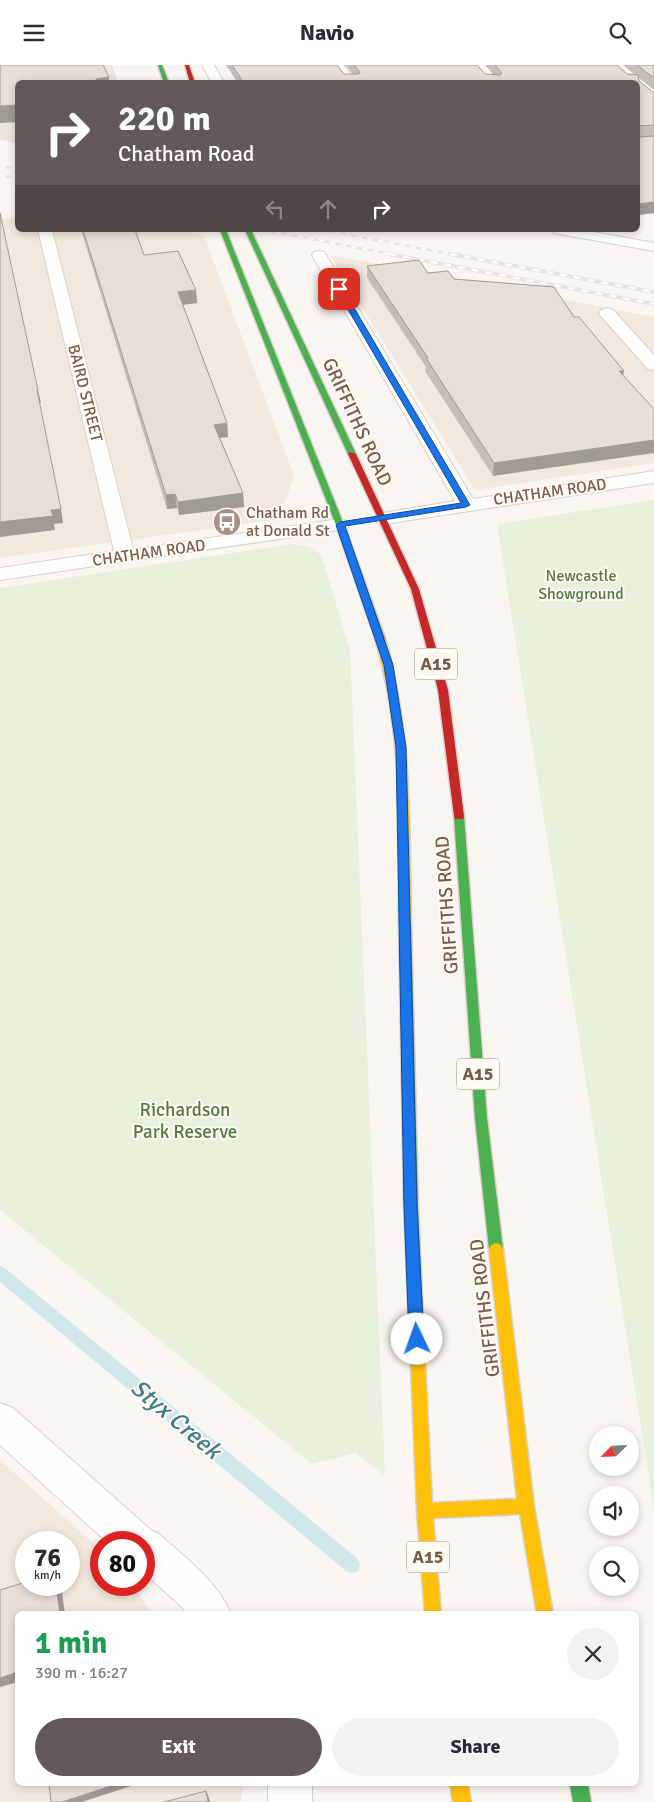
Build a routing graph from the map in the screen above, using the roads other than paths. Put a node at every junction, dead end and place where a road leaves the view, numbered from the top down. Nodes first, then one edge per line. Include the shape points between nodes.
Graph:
1 (160, 65) edge
2 (187, 65) edge
3 (208, 65) edge
4 (337, 65) edge
5 (166, 80) edge
6 (192, 80) edge
7 (216, 80) edge
8 (350, 80) edge
9 (643, 231) dead end
10 (45, 232) edge
11 (225, 232) edge
12 (249, 232) edge
13 (570, 232) edge
14 (654, 242) edge
15 (654, 247) edge
16 (319, 255) dead end
17 (608, 313) dead end
18 (654, 365) edge
19 (654, 477) edge
20 (466, 505) junction
21 (375, 519) junction
22 (344, 524) junction
23 (125, 556) junction
24 (0, 574) edge
25 (0, 1421) edge
26 (526, 1506) junction
27 (424, 1511) junction
28 (124, 1531) edge
29 (155, 1557) edge
30 (432, 1609) edge
31 (209, 1611) edge
32 (545, 1611) edge
33 (290, 1786) edge
34 (459, 1786) edge
35 (579, 1786) edge
36 (290, 1802) edge
37 (462, 1802) edge
38 (582, 1802) edge

1 - 5 highway
2 - 6 highway
3 - 7 street
4 - 8 street
9 - 14 street
10 - 23 street, BAIRD STREET
11 - 22 highway, GRIFFITHS ROAD / A15
12 - 21 highway, GRIFFITHS ROAD / A15
13 - 15 street
16 - 20 street
17 - 18 street
19 - 20 street, CHATHAM ROAD
20 - 21 street, CHATHAM ROAD
21 - 26 highway, GRIFFITHS ROAD / A15 via 416,589 443,691 459,818 481,1119
22 - 23 street, CHATHAM ROAD
22 - 27 highway, GRIFFITHS ROAD / A15 via 389,665 401,747 410,1206
23 - 24 street, CHATHAM ROAD
25 - 28 street
26 - 27 highway
26 - 32 highway, GRIFFITHS ROAD / A15
27 - 30 highway, GRIFFITHS ROAD / A15
29 - 31 street via 196,1593
33 - 36 street
34 - 37 highway
35 - 38 highway

